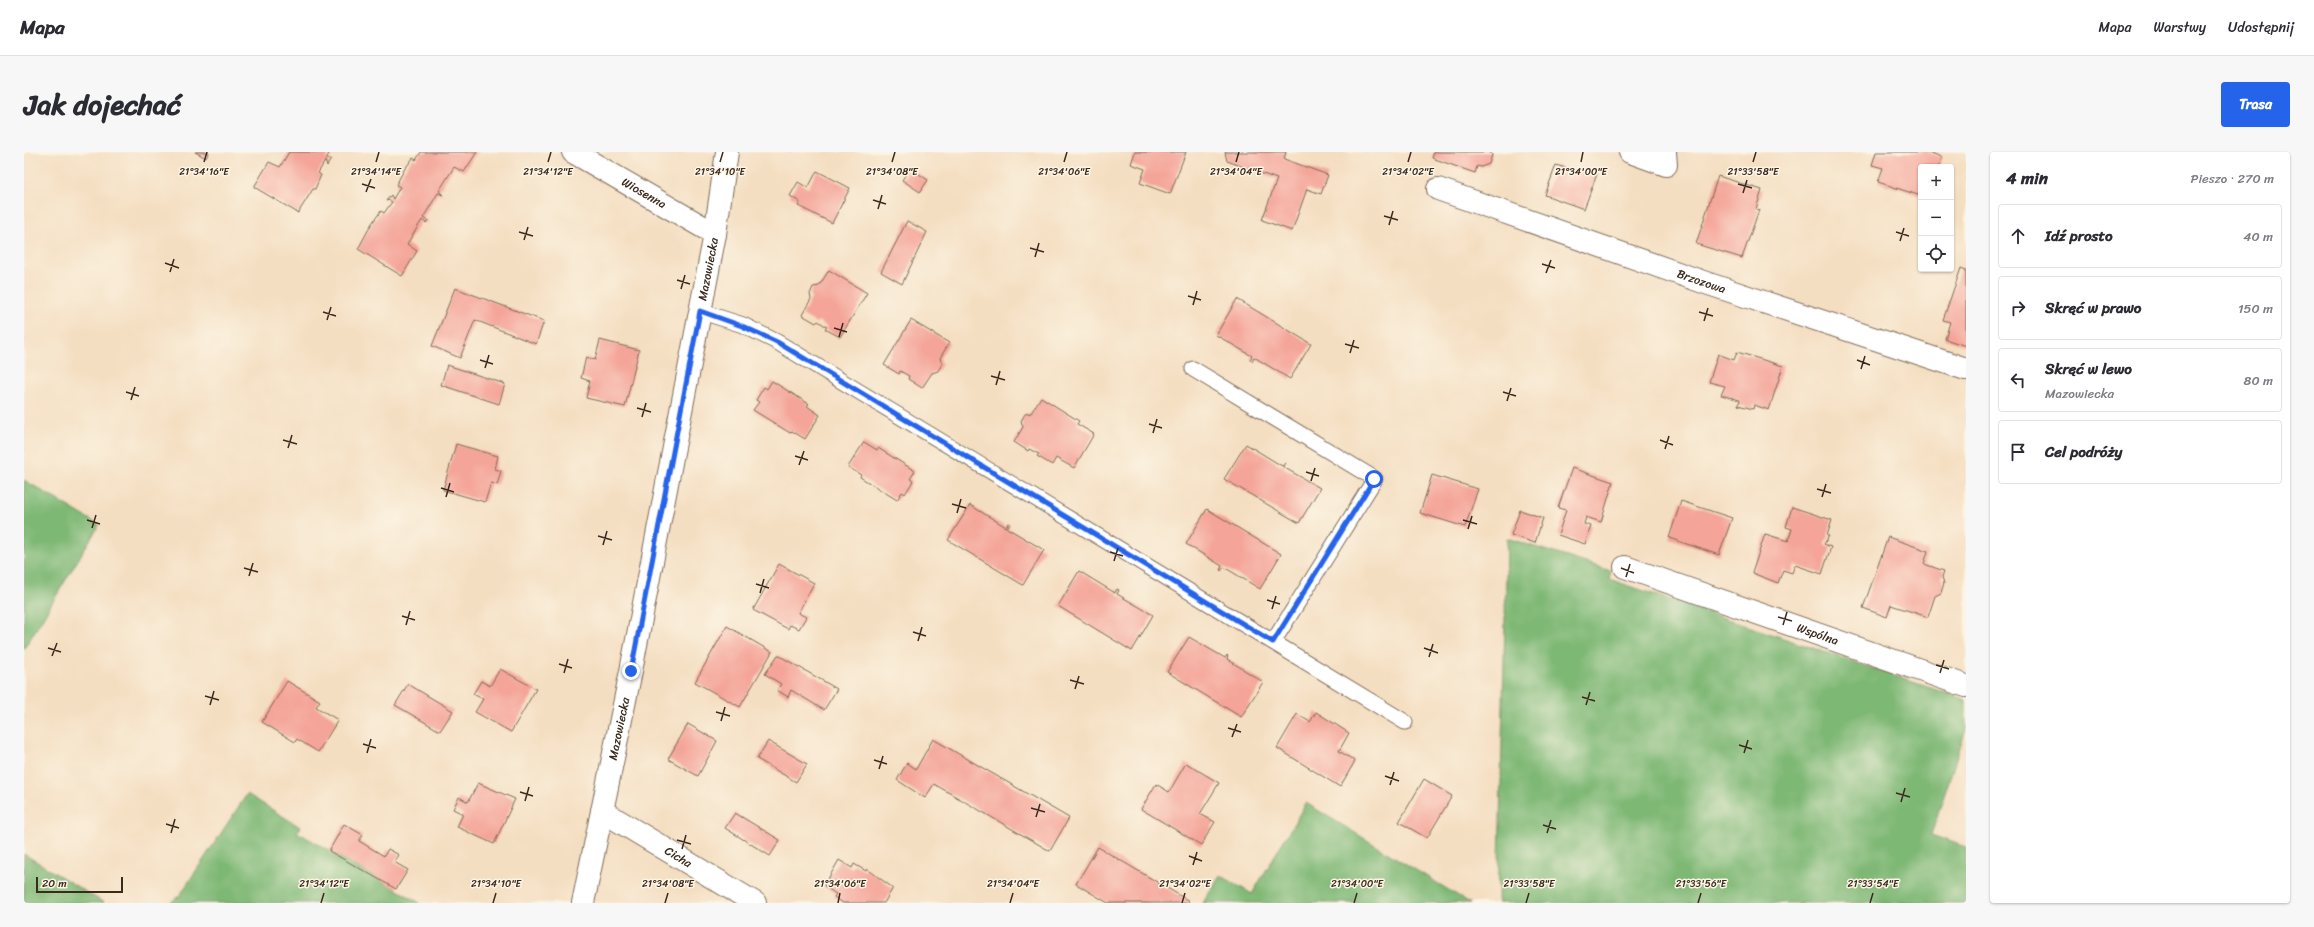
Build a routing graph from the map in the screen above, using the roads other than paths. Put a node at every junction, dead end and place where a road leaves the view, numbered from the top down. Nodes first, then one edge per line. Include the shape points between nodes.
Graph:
1 (573, 152) edge
2 (728, 152) edge
3 (1630, 152) edge
4 (1665, 152) edge
5 (1438, 189) dead end
6 (715, 234) junction
7 (700, 311) junction
8 (1193, 369) dead end
9 (1966, 369) edge
10 (1625, 567) dead end
11 (1273, 642) junction
12 (1966, 686) edge
13 (1405, 722) dead end
14 (602, 811) junction
15 (583, 903) edge
16 (755, 903) edge

1 - 6 street, Wiosenna
2 - 6 street, Mazowiecka
3 - 4 street via 1666,165
5 - 9 street, Brzozowa via 1706,283
6 - 7 street, Mazowiecka
7 - 11 lane via 777,342
7 - 14 street, Mazowiecka
8 - 11 lane via 1374,479
10 - 12 street, Wspólna
11 - 13 lane
14 - 15 street, Mazowiecka
14 - 16 street, Cicha

